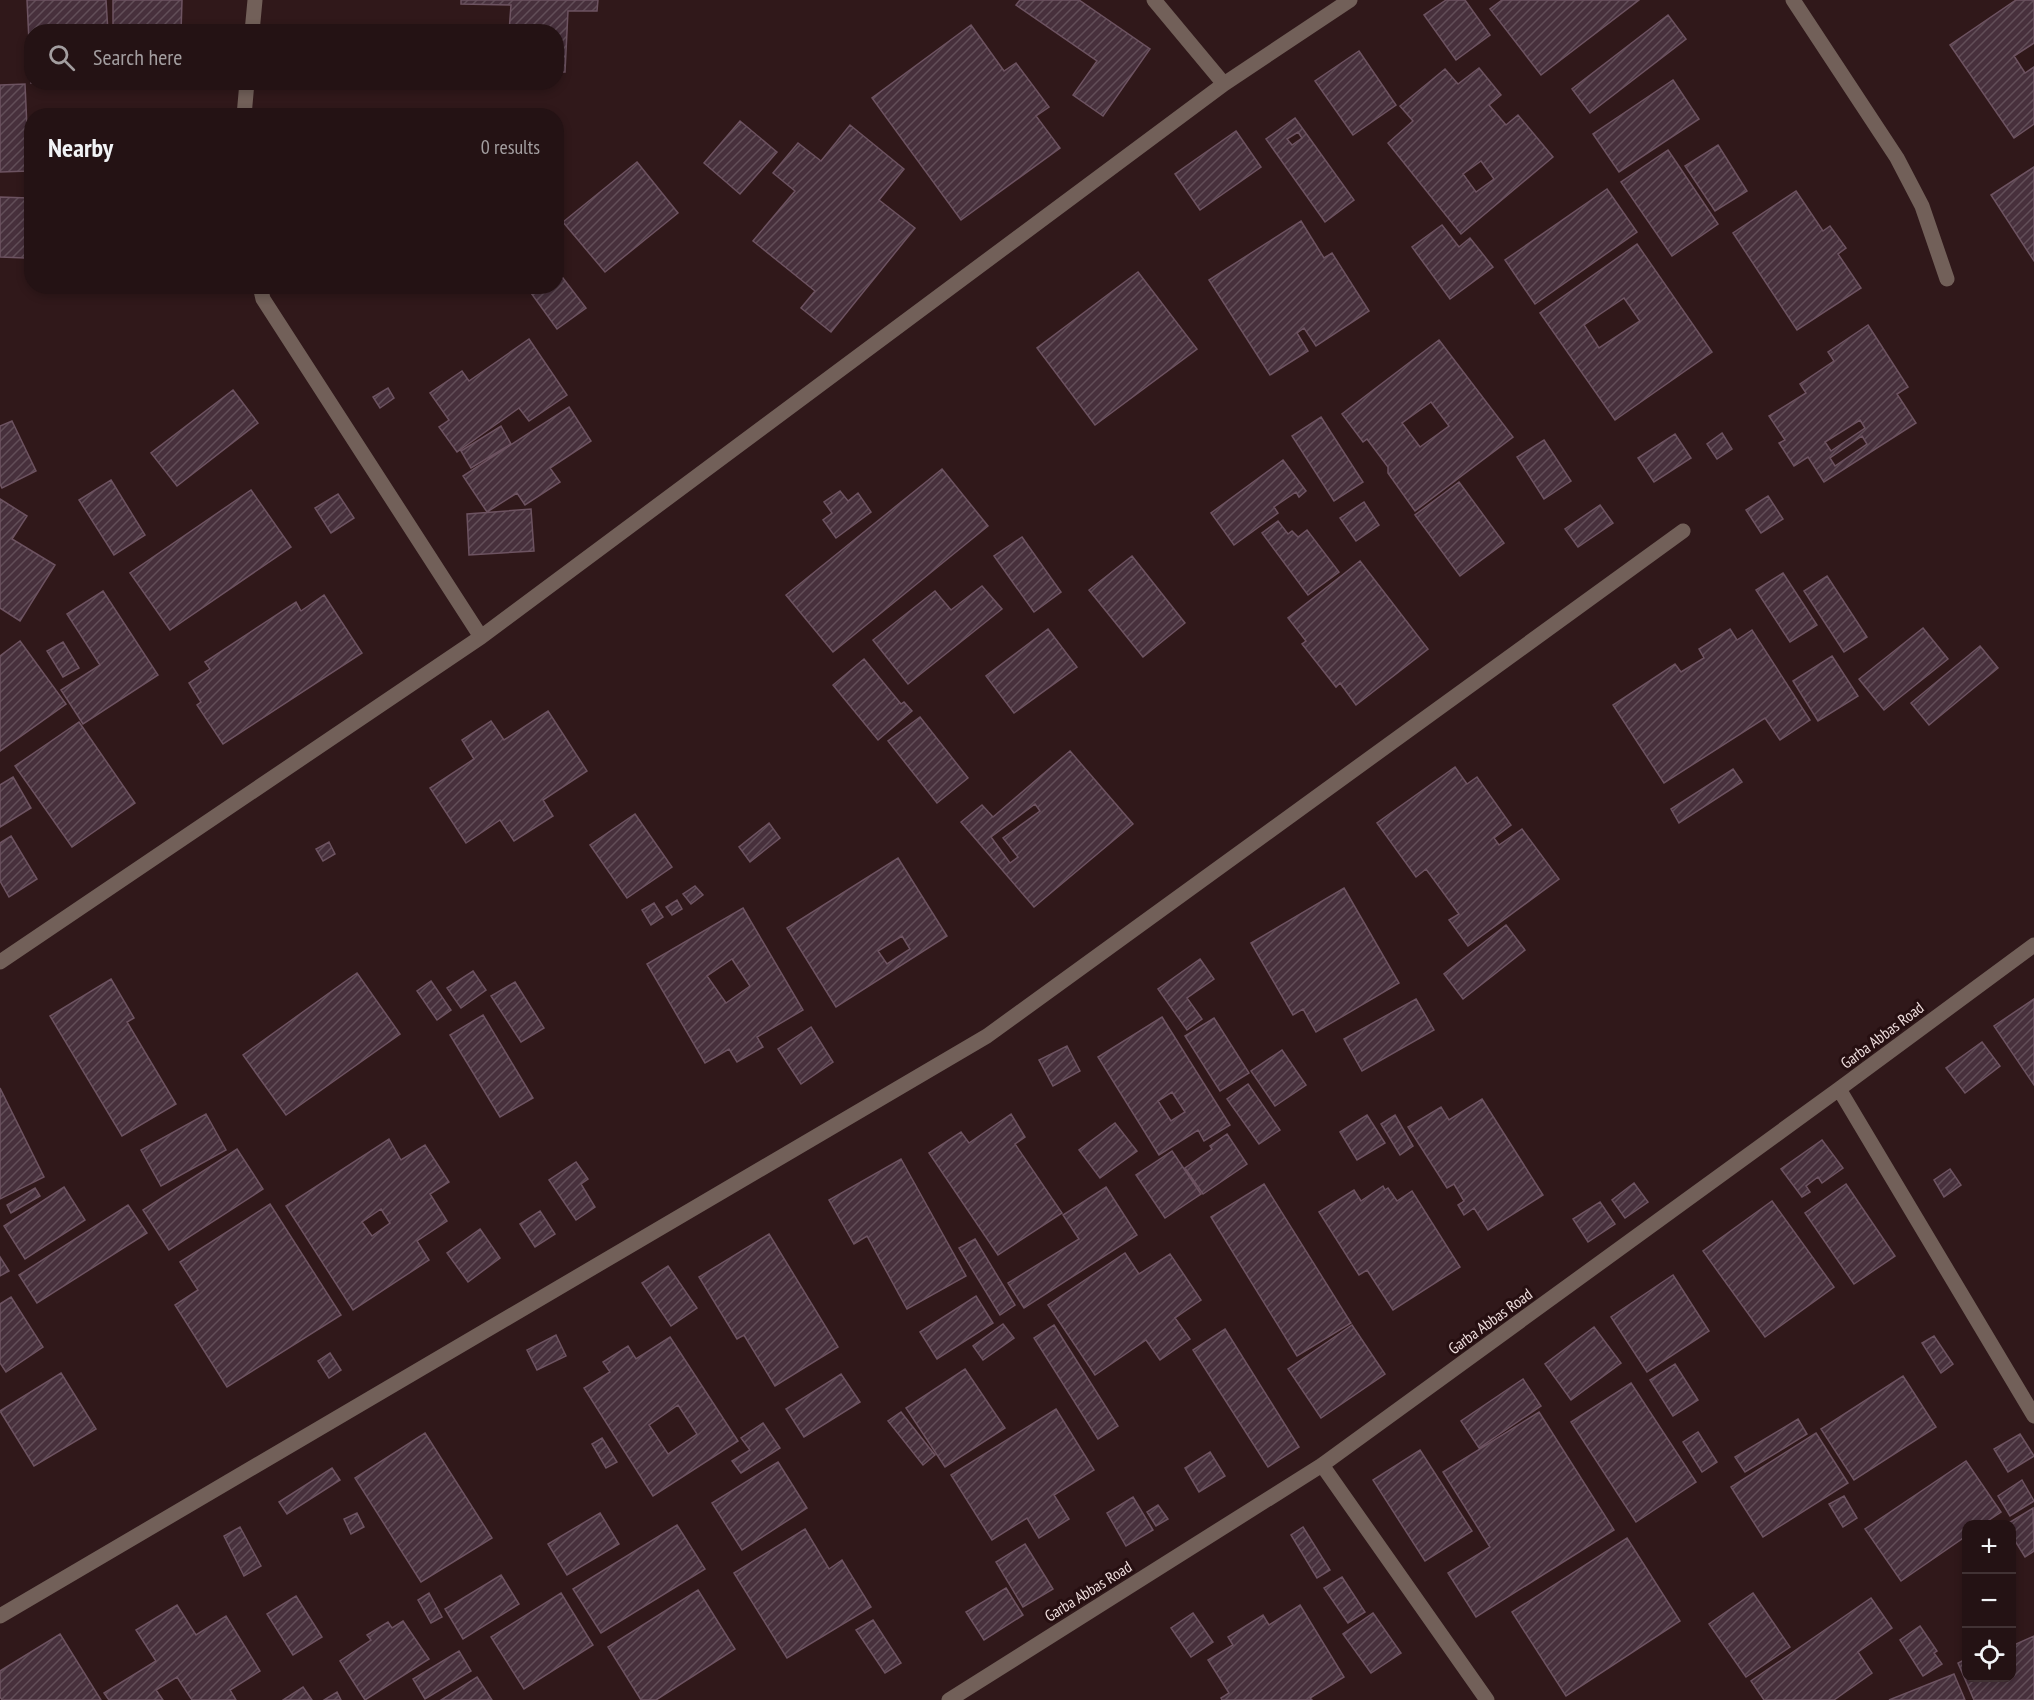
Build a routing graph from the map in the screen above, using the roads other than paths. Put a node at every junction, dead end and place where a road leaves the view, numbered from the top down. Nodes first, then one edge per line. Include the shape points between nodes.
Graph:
1 (255, 0) edge
2 (1154, 0) edge
3 (1350, 0) edge
4 (1793, 0) edge
5 (253, 24) edge
6 (1224, 84) junction
7 (246, 90) edge
8 (245, 108) edge
9 (1947, 279) dead end
10 (262, 294) edge
11 (1683, 531) dead end
12 (481, 637) junction
13 (2034, 945) edge
14 (0, 962) edge
15 (1839, 1089) junction
16 (2034, 1416) edge
17 (1322, 1465) junction
18 (0, 1616) edge
19 (949, 1700) edge
20 (1487, 1700) edge

1 - 5 street
2 - 6 street
3 - 6 street
4 - 9 street via 1897,158 1922,206
6 - 12 street
7 - 8 street
10 - 12 street
11 - 18 street via 987,1036
12 - 14 street
13 - 15 street, Garba Abbas Road
15 - 16 street
15 - 17 street, Garba Abbas Road
17 - 19 street, Garba Abbas Road
17 - 20 street

